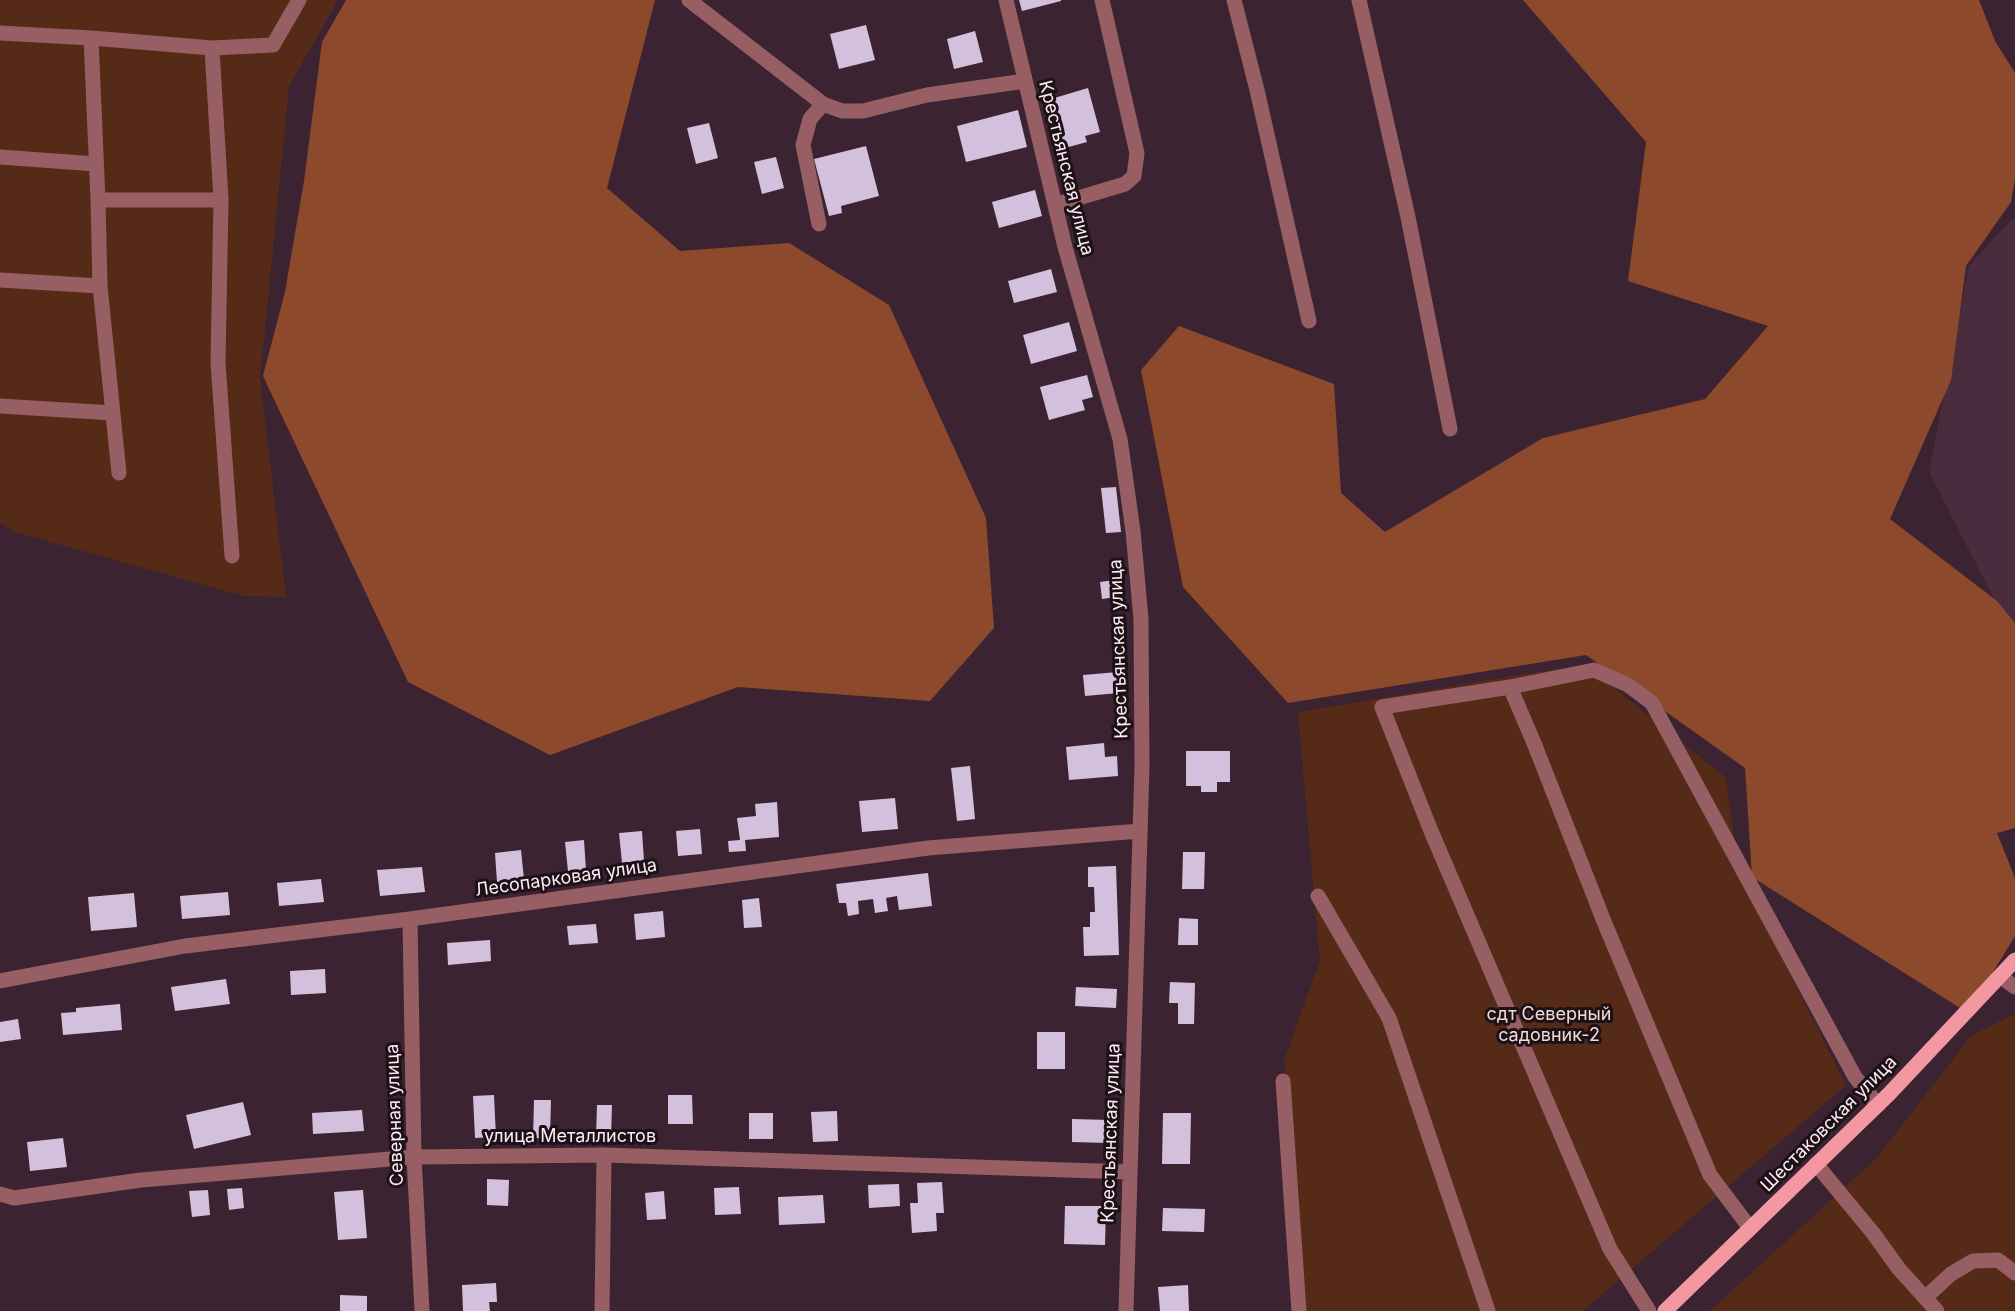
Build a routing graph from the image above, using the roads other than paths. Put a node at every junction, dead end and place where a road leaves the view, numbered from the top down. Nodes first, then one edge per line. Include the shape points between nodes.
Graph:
1 (299, 0) edge
2 (689, 0) edge
3 (1006, 0) edge
4 (1102, 0) edge
5 (1234, 0) edge
6 (1359, 0) edge
7 (0, 33) edge
8 (92, 38) junction
9 (212, 48) junction
10 (1025, 81) junction
11 (823, 104) junction
12 (0, 158) edge
13 (96, 164) junction
14 (98, 200) junction
15 (221, 200) junction
16 (1055, 205) junction
17 (819, 224) dead end
18 (0, 280) edge
19 (100, 286) junction
20 (1309, 321) dead end
21 (0, 406) edge
22 (113, 413) junction
23 (1450, 429) dead end
24 (119, 473) dead end
25 (232, 556) dead end
26 (1510, 687) junction
27 (1140, 831) junction
28 (1318, 896) dead end
29 (410, 919) junction
30 (2015, 960) edge
31 (2000, 976) junction
32 (0, 981) edge
33 (2015, 987) edge
34 (1283, 1081) dead end
35 (1878, 1105) junction
36 (604, 1155) junction
37 (414, 1157) junction
38 (1816, 1164) junction
39 (1129, 1172) junction
40 (7, 1196) edge
41 (1750, 1228) junction
42 (2015, 1273) edge
43 (1926, 1297) junction
44 (422, 1311) edge
45 (602, 1311) edge
46 (1126, 1311) edge
47 (1299, 1311) edge
48 (1488, 1311) edge
49 (1649, 1311) edge
50 (1665, 1311) edge
51 (1938, 1311) edge

1 - 9 street via 273,45
2 - 11 street
3 - 10 street, Крестьянская улица
4 - 16 street via 1137,153 1134,176 1125,184
5 - 20 street
6 - 23 street
7 - 8 street
8 - 9 street
8 - 13 street
9 - 15 street
10 - 11 street via 927,95 863,111 842,111
10 - 16 street, Крестьянская улица
11 - 17 street via 810,119 803,145
12 - 13 street
13 - 14 street
14 - 15 street
14 - 19 street
15 - 25 street via 218,363
16 - 27 street, Крестьянская улица via 1120,439 1133,531 1141,619
18 - 19 street
19 - 22 street
21 - 22 street
22 - 24 street
26 - 35 street via 1594,670 1628,685 1652,703 1855,1077
26 - 41 street via 1710,1175
26 - 49 street via 1382,707 1610,1249
27 - 29 street, Лесопарковая улица via 928,848
27 - 39 street, Крестьянская улица
28 - 48 street via 1389,1018
29 - 32 street, Лесопарковая улица via 185,946
29 - 37 street, Северная улица
30 - 31 main road, Шестаковская улица
31 - 33 street
31 - 35 main road, Шестаковская улица
34 - 47 street
35 - 38 main road, Шестаковская улица
36 - 37 street, улица Металлистов
36 - 39 street, улица Металлистов
36 - 45 street
37 - 40 street, улица Металлистов via 141,1180
37 - 44 street, Северная улица
38 - 41 main road, Шестаковская улица
38 - 43 street
39 - 46 street, Крестьянская улица
41 - 50 main road, Шестаковская улица
42 - 43 street via 1998,1260 1973,1261
43 - 51 street

